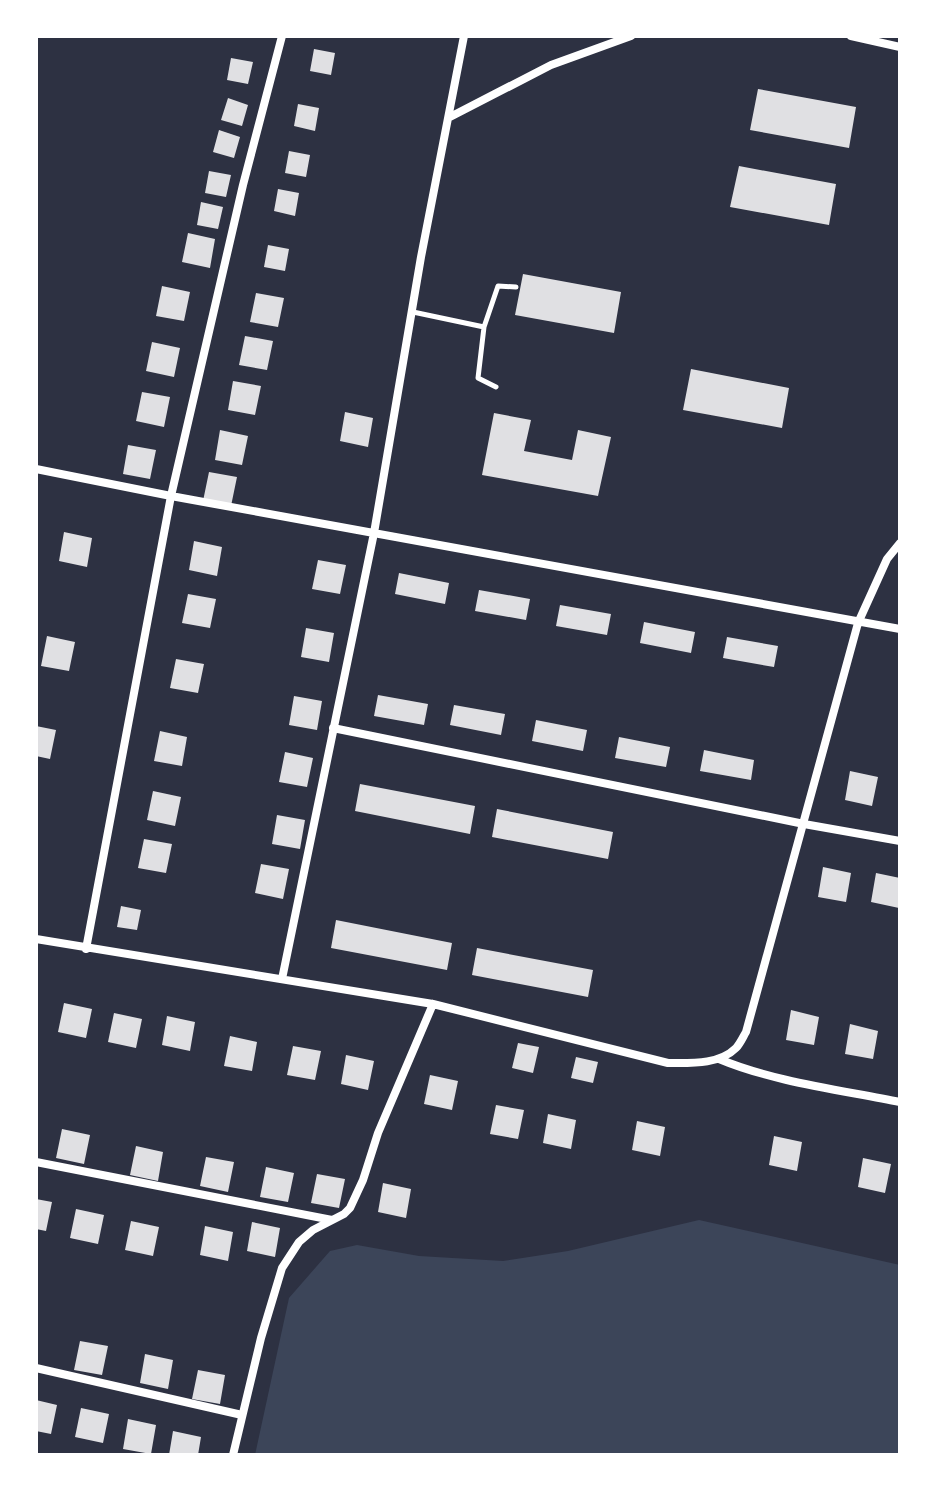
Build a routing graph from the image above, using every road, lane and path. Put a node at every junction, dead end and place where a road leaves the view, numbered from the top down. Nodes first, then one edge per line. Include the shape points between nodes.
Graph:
1 (282, 36) edge
2 (464, 36) edge
3 (631, 36) edge
4 (851, 36) edge
5 (900, 47) edge
6 (450, 117) junction
7 (516, 287) dead end
8 (412, 312) junction
9 (484, 327) junction
10 (496, 387) dead end
11 (36, 469) edge
12 (171, 496) junction
13 (374, 533) junction
14 (900, 543) edge
15 (858, 623) junction
16 (900, 629) edge
17 (333, 728) junction
18 (804, 824) junction
19 (900, 841) edge
20 (36, 939) edge
21 (86, 949) junction
22 (282, 979) junction
23 (433, 1004) junction
24 (719, 1059) junction
25 (900, 1102) edge
26 (36, 1162) edge
27 (333, 1220) junction
28 (36, 1368) edge
29 (242, 1415) junction
30 (233, 1455) edge

1 - 12 street
2 - 6 street
3 - 6 street via 551,65
4 - 5 street
6 - 8 street
7 - 9 lane via 498,286
8 - 9 lane
8 - 13 street
9 - 10 lane via 478,378
11 - 12 street
12 - 13 street
12 - 21 street
13 - 15 street
13 - 17 street
14 - 15 street via 887,559
15 - 16 street
15 - 18 street
17 - 18 street
17 - 22 street
18 - 19 street
18 - 24 street via 746,1032 736,1048
20 - 21 street
21 - 22 street
22 - 23 street
23 - 24 street via 668,1063
23 - 27 street via 363,1180 344,1214
24 - 25 street via 764,1074
26 - 27 street
27 - 29 street via 299,1242 282,1268
28 - 29 street
29 - 30 street

